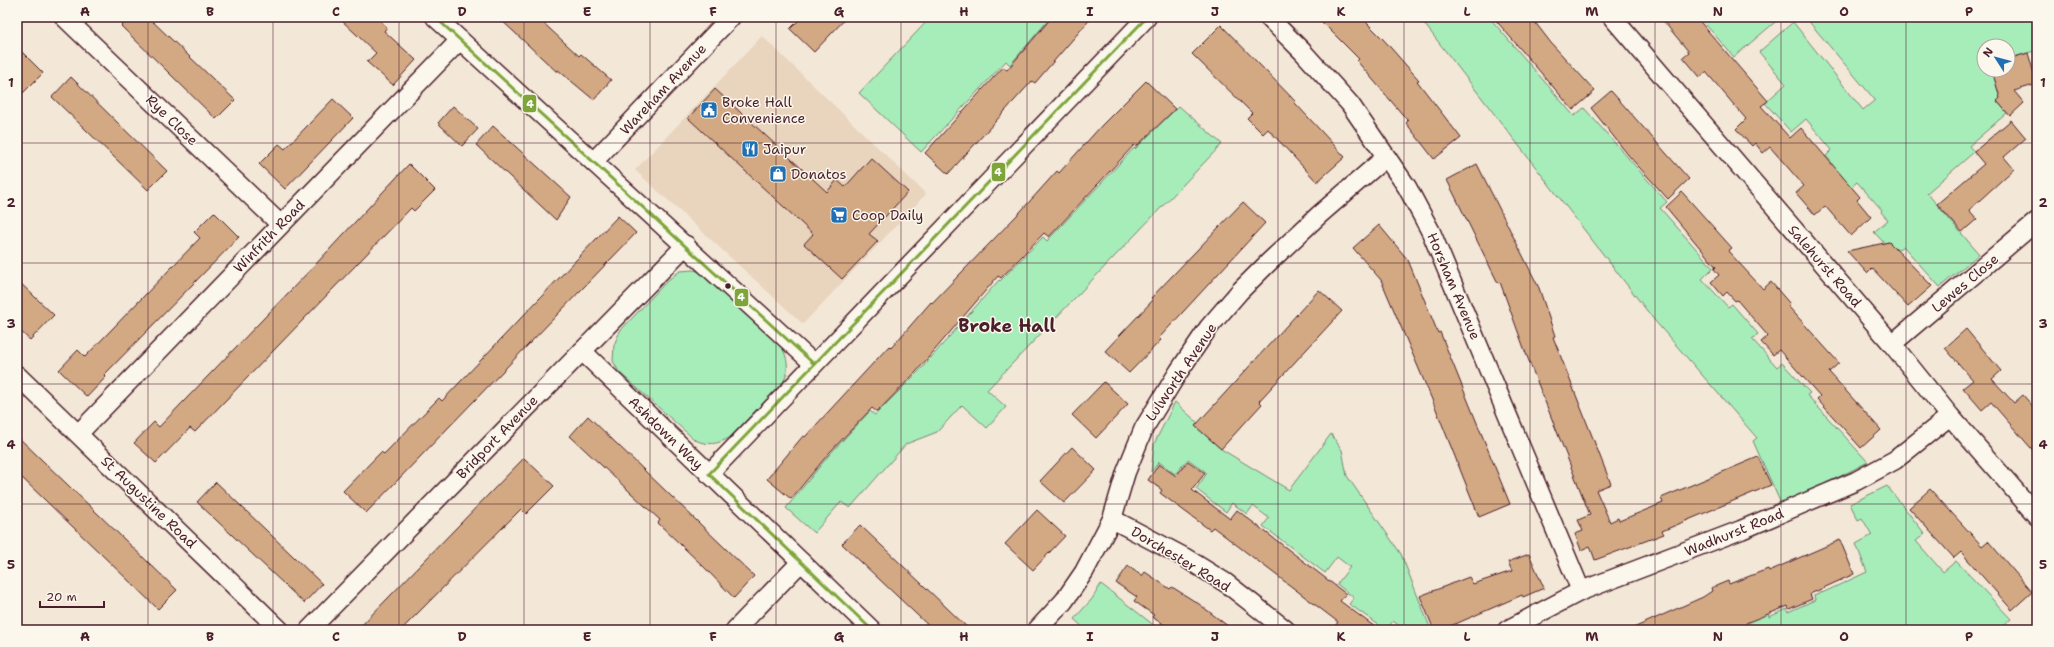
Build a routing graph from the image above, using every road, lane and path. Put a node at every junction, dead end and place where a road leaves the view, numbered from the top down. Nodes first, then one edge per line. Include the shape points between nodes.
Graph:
1 (64, 17) edge
2 (435, 17) edge
3 (731, 17) edge
4 (1146, 17) edge
5 (1268, 17) edge
6 (1612, 17) edge
7 (460, 40) junction
8 (1386, 158) junction
9 (594, 161) junction
10 (2037, 222) edge
11 (280, 224) junction
12 (686, 245) junction
13 (1892, 344) junction
14 (582, 351) junction
15 (814, 364) junction
16 (17, 375) edge
17 (1950, 416) junction
18 (79, 433) junction
19 (709, 474) junction
20 (2037, 516) edge
21 (1112, 519) junction
22 (801, 562) junction
23 (1581, 591) junction
24 (280, 630) edge
25 (309, 630) edge
26 (735, 630) edge
27 (872, 630) edge
28 (1037, 630) edge
29 (1286, 630) edge
30 (1507, 630) edge

1 - 11 street, Rye Close
2 - 7 street
3 - 9 street, Wareham Avenue
4 - 15 street
5 - 8 street, Horsham Avenue via 1304,52 1350,104
6 - 13 street, Salehurst Road
7 - 9 street
7 - 11 street, Winfrith Road
8 - 21 street, Lulworth Avenue via 1268,263 1240,290 1210,327 1144,428 1126,472
8 - 23 street, Horsham Avenue via 1407,187 1431,232
9 - 12 street
10 - 13 street, Lewes Close
11 - 18 street, Winfrith Road
12 - 14 street, Bridport Avenue
12 - 15 street
13 - 17 street, Salehurst Road
14 - 19 street, Ashdown Way
14 - 25 street, Bridport Avenue
15 - 19 street
16 - 18 street, St Augustine Road
17 - 20 street, Salehurst Road
17 - 23 street, Wadhurst Road via 1894,460 1856,481 1741,530
18 - 24 street, St Augustine Road
19 - 22 street, Ashdown Way
21 - 28 street, Lulworth Avenue via 1084,572 1064,601
21 - 29 street, Dorchester Road via 1184,557 1226,583
22 - 26 street
22 - 27 street, Ashdown Way
23 - 30 street, Wadhurst Road

